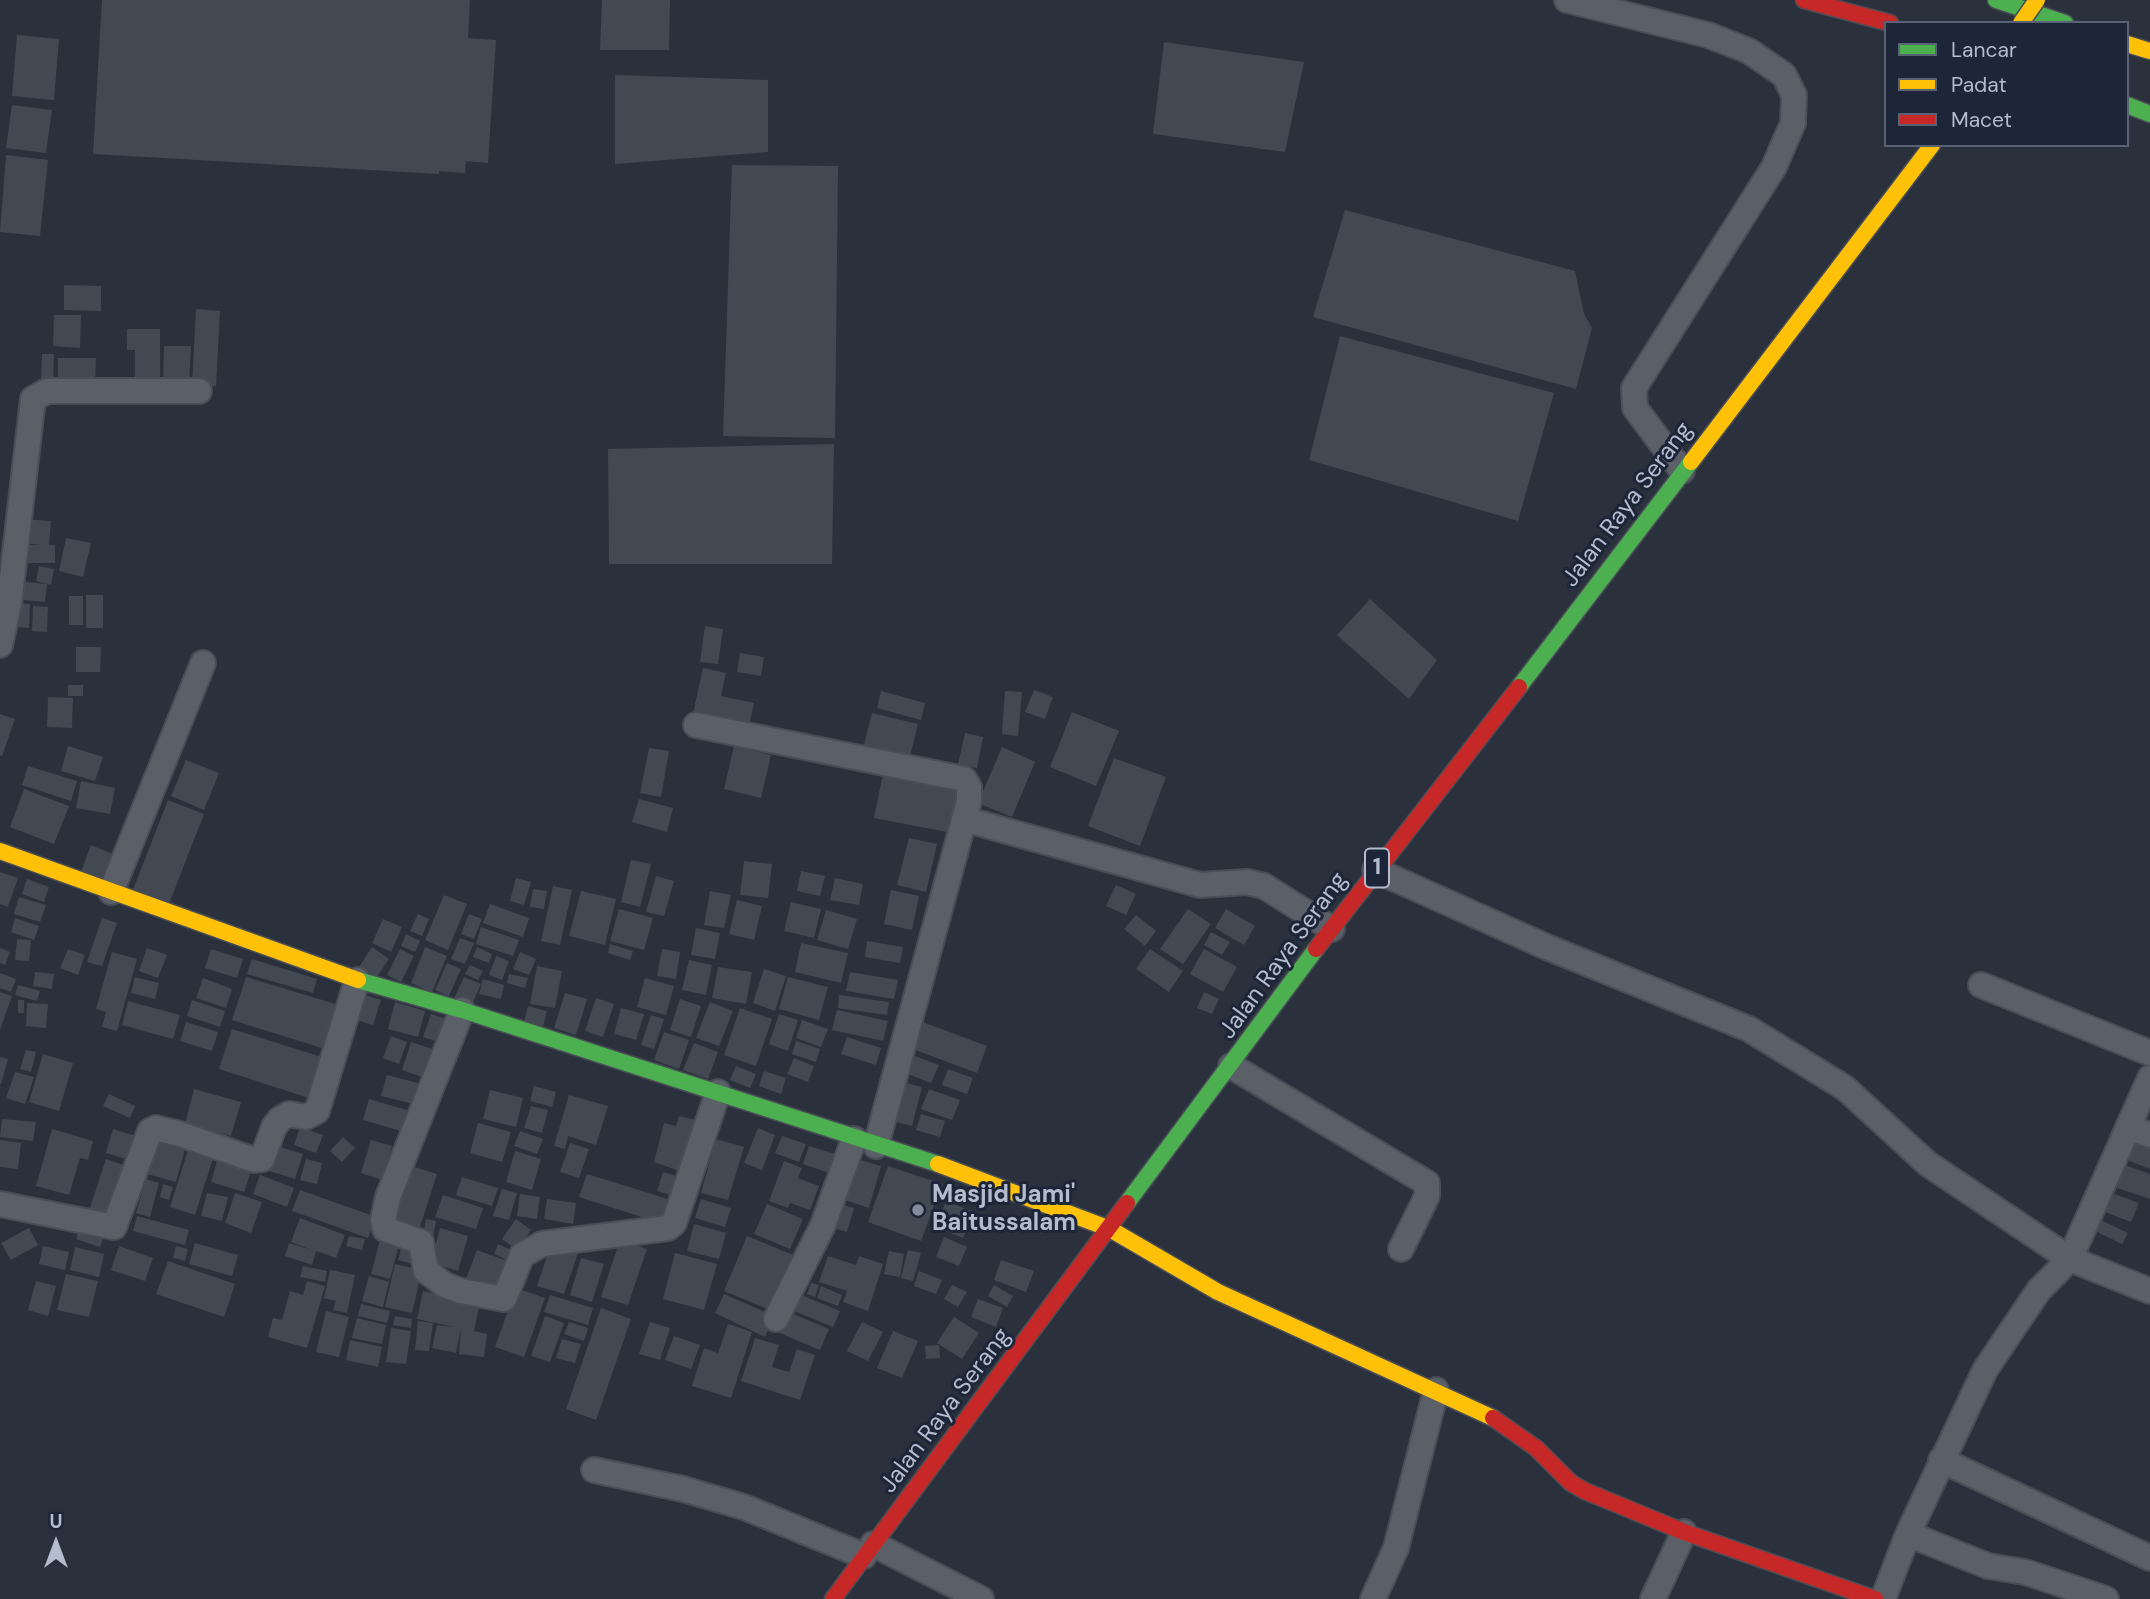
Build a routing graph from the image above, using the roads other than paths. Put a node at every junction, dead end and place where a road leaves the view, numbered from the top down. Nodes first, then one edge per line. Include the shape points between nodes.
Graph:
1 (1567, 0) edge
2 (1804, 0) edge
3 (1996, 0) edge
4 (2037, 0) edge
5 (1884, 21) edge
6 (2022, 21) edge
7 (2059, 21) edge
8 (2129, 45) edge
9 (2150, 51) edge
10 (2129, 107) edge
11 (2150, 114) edge
12 (1930, 147) edge
13 (199, 391) dead end
14 (1682, 471) junction
15 (0, 645) edge
16 (203, 663) dead end
17 (696, 725) dead end
18 (964, 819) junction
19 (0, 851) edge
20 (1375, 870) junction
21 (111, 892) junction
22 (1332, 929) junction
23 (356, 980) junction
24 (1981, 985) dead end
25 (462, 1010) junction
26 (2150, 1053) edge
27 (1231, 1066) junction
28 (2150, 1078) edge
29 (718, 1093) junction
30 (2139, 1131) edge
31 (865, 1142) junction
32 (0, 1204) edge
33 (1110, 1229) junction
34 (1401, 1249) dead end
35 (2070, 1259) junction
36 (2150, 1291) edge
37 (776, 1319) dead end
38 (1436, 1390) junction
39 (1941, 1460) junction
40 (594, 1470) dead end
41 (1684, 1532) junction
42 (1908, 1534) junction
43 (868, 1550) junction
44 (2150, 1558) edge
45 (833, 1599) edge
46 (981, 1599) edge
47 (1373, 1599) edge
48 (1653, 1599) edge
49 (1875, 1599) edge
50 (1883, 1599) edge
51 (2106, 1599) edge

1 - 14 street via 1708,35 1749,51 1784,75 1794,95 1793,123 1774,167 1634,388 1635,408
2 - 5 main road
3 - 7 main road
4 - 6 main road, bridge
8 - 9 main road
10 - 11 main road
12 - 14 main road, Jalan Raya Serang / 1
13 - 15 street via 47,391 33,400
14 - 20 main road, Jalan Raya Serang / 1 via 1458,768
16 - 21 street
17 - 18 street via 964,779 969,801
18 - 22 street via 1200,885 1247,882 1264,886
18 - 31 street
19 - 21 main road
20 - 22 main road, Jalan Raya Serang / 1
20 - 35 street via 1549,948 1749,1029 1844,1088 1928,1164
21 - 23 main road
22 - 27 main road, Jalan Raya Serang / 1
23 - 25 main road
23 - 32 street via 317,1111 306,1117 280,1119 262,1159 156,1128 150,1131 114,1227
24 - 26 street
25 - 29 main road
25 - 29 street via 383,1220 385,1229 421,1242 426,1271 461,1291 504,1299 522,1255 542,1244 668,1228 674,1223
27 - 33 main road, Jalan Raya Serang / 1
27 - 34 street via 1427,1183 1427,1196
28 - 30 street
29 - 31 main road
30 - 35 street
31 - 33 main road via 920,1157
31 - 37 street
33 - 38 main road via 1218,1292
33 - 43 main road, Jalan Raya Serang / 1
35 - 36 street
35 - 39 street via 2039,1290 1985,1370
38 - 41 main road via 1513,1431 1572,1483
38 - 47 street via 1396,1548
39 - 42 street
39 - 44 street
40 - 43 street via 683,1489
41 - 48 street
41 - 49 main road
42 - 50 street
42 - 51 street via 1988,1566 2025,1572
43 - 45 main road, Jalan Raya Serang / 1
43 - 46 street

